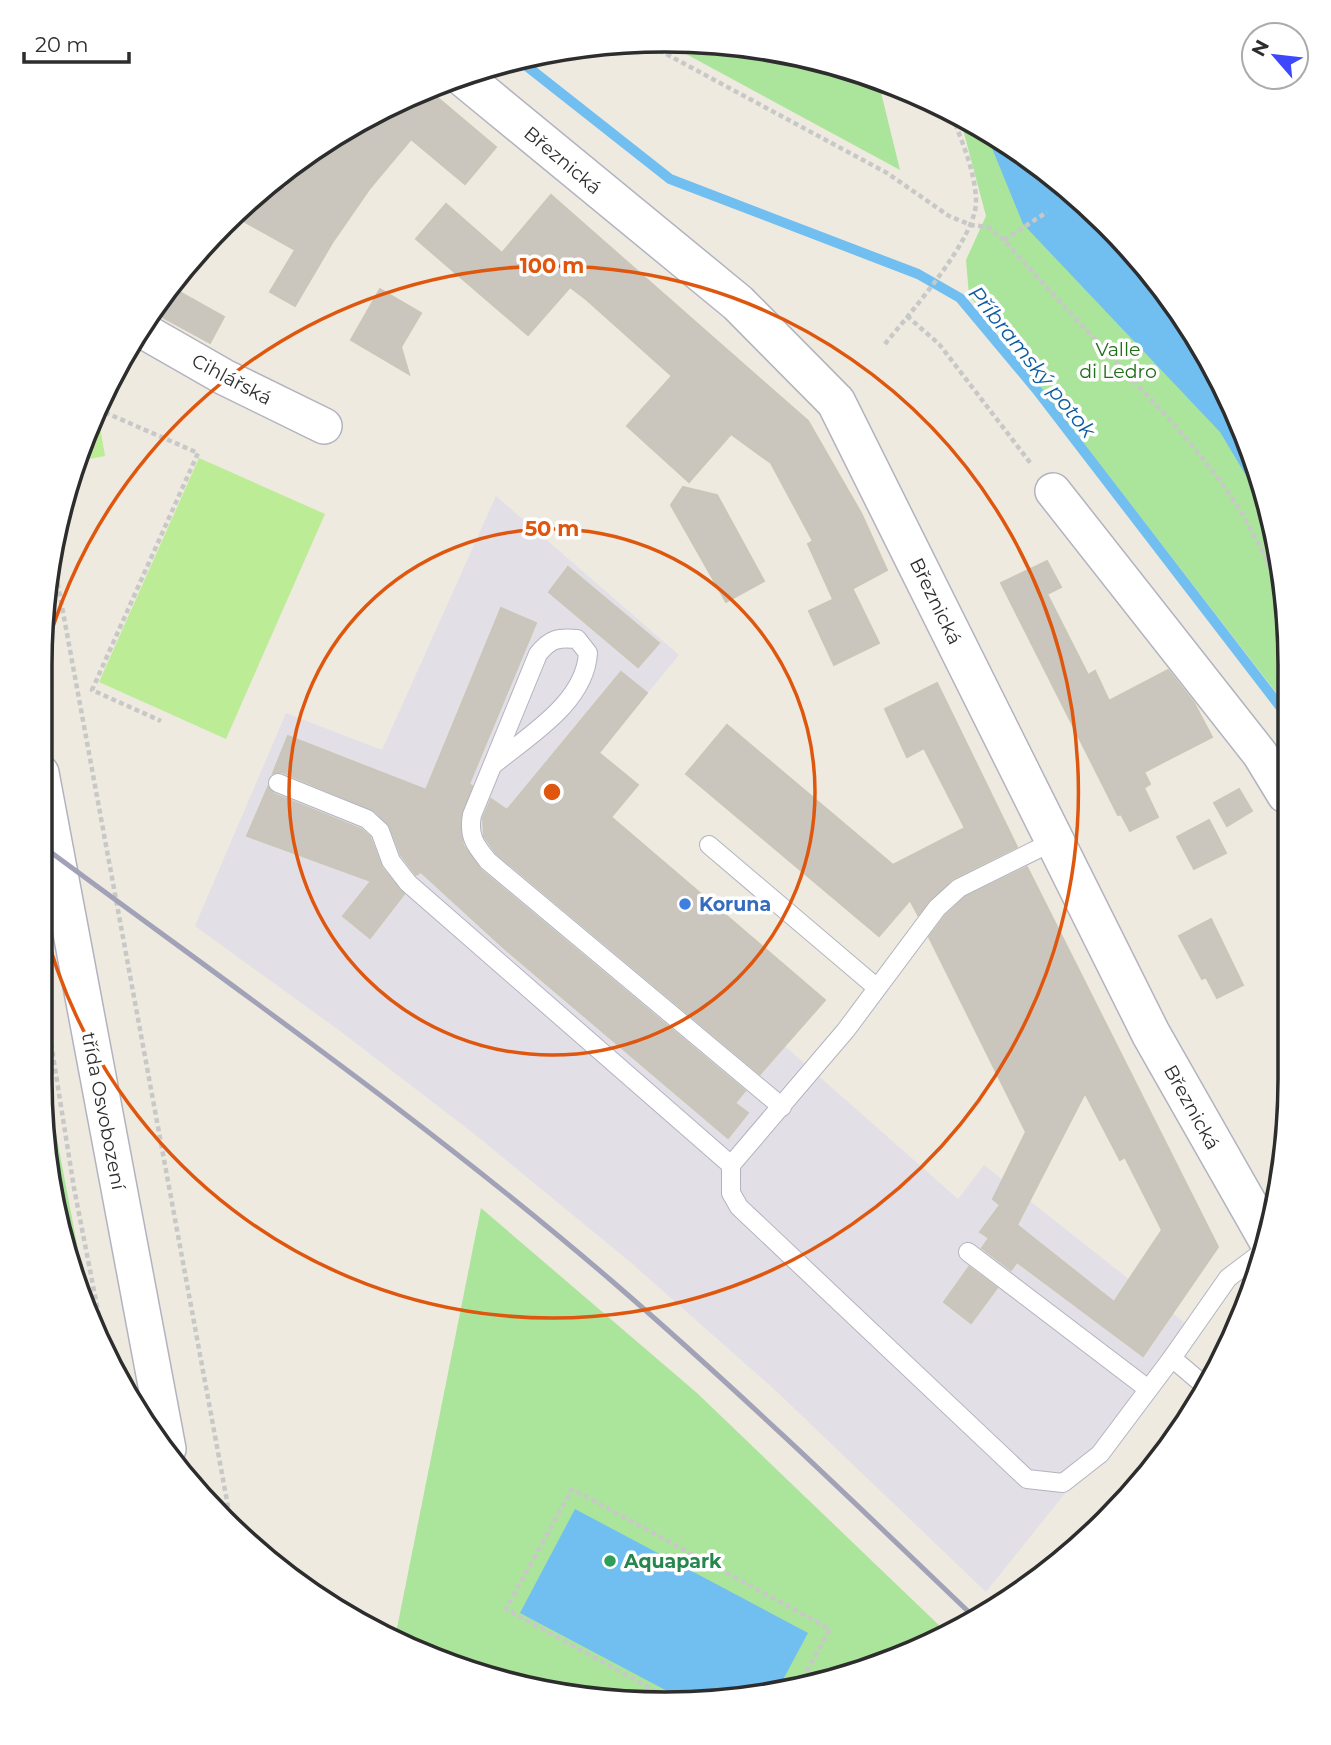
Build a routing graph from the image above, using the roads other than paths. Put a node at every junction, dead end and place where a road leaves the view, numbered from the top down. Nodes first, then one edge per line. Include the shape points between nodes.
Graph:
1 (471, 84) edge
2 (150, 335) edge
3 (324, 426) dead end
4 (1052, 491) road end
5 (493, 765) junction
6 (278, 783) dead end
7 (1278, 784) edge
8 (52, 832) edge
9 (1054, 841) junction
10 (709, 845) dead end
11 (876, 987) junction
12 (782, 1107) junction
13 (731, 1165) junction
14 (1261, 1226) edge
15 (968, 1252) dead end
16 (1251, 1261) edge
17 (1172, 1358) junction
18 (1199, 1381) edge
19 (1148, 1389) junction
20 (164, 1431) edge

1 - 9 street, Březnická via 738,303 836,402
2 - 3 street, Cihlářská
4 - 7 street via 1260,754
5 - 5 lane via 538,654 547,642 559,637 576,639 588,653 587,668 577,688 552,718
5 - 12 lane via 468,831 475,846
6 - 13 lane via 367,819 380,831 391,861 408,883
8 - 20 street, třída Osvobození
9 - 11 lane via 959,888 937,908
9 - 14 street, Březnická via 1151,1034
10 - 11 lane
11 - 12 lane
12 - 13 lane
13 - 19 lane via 731,1193 739,1207 1027,1479 1063,1483 1100,1454
15 - 19 lane
16 - 17 lane via 1228,1278
17 - 18 lane
17 - 19 lane

